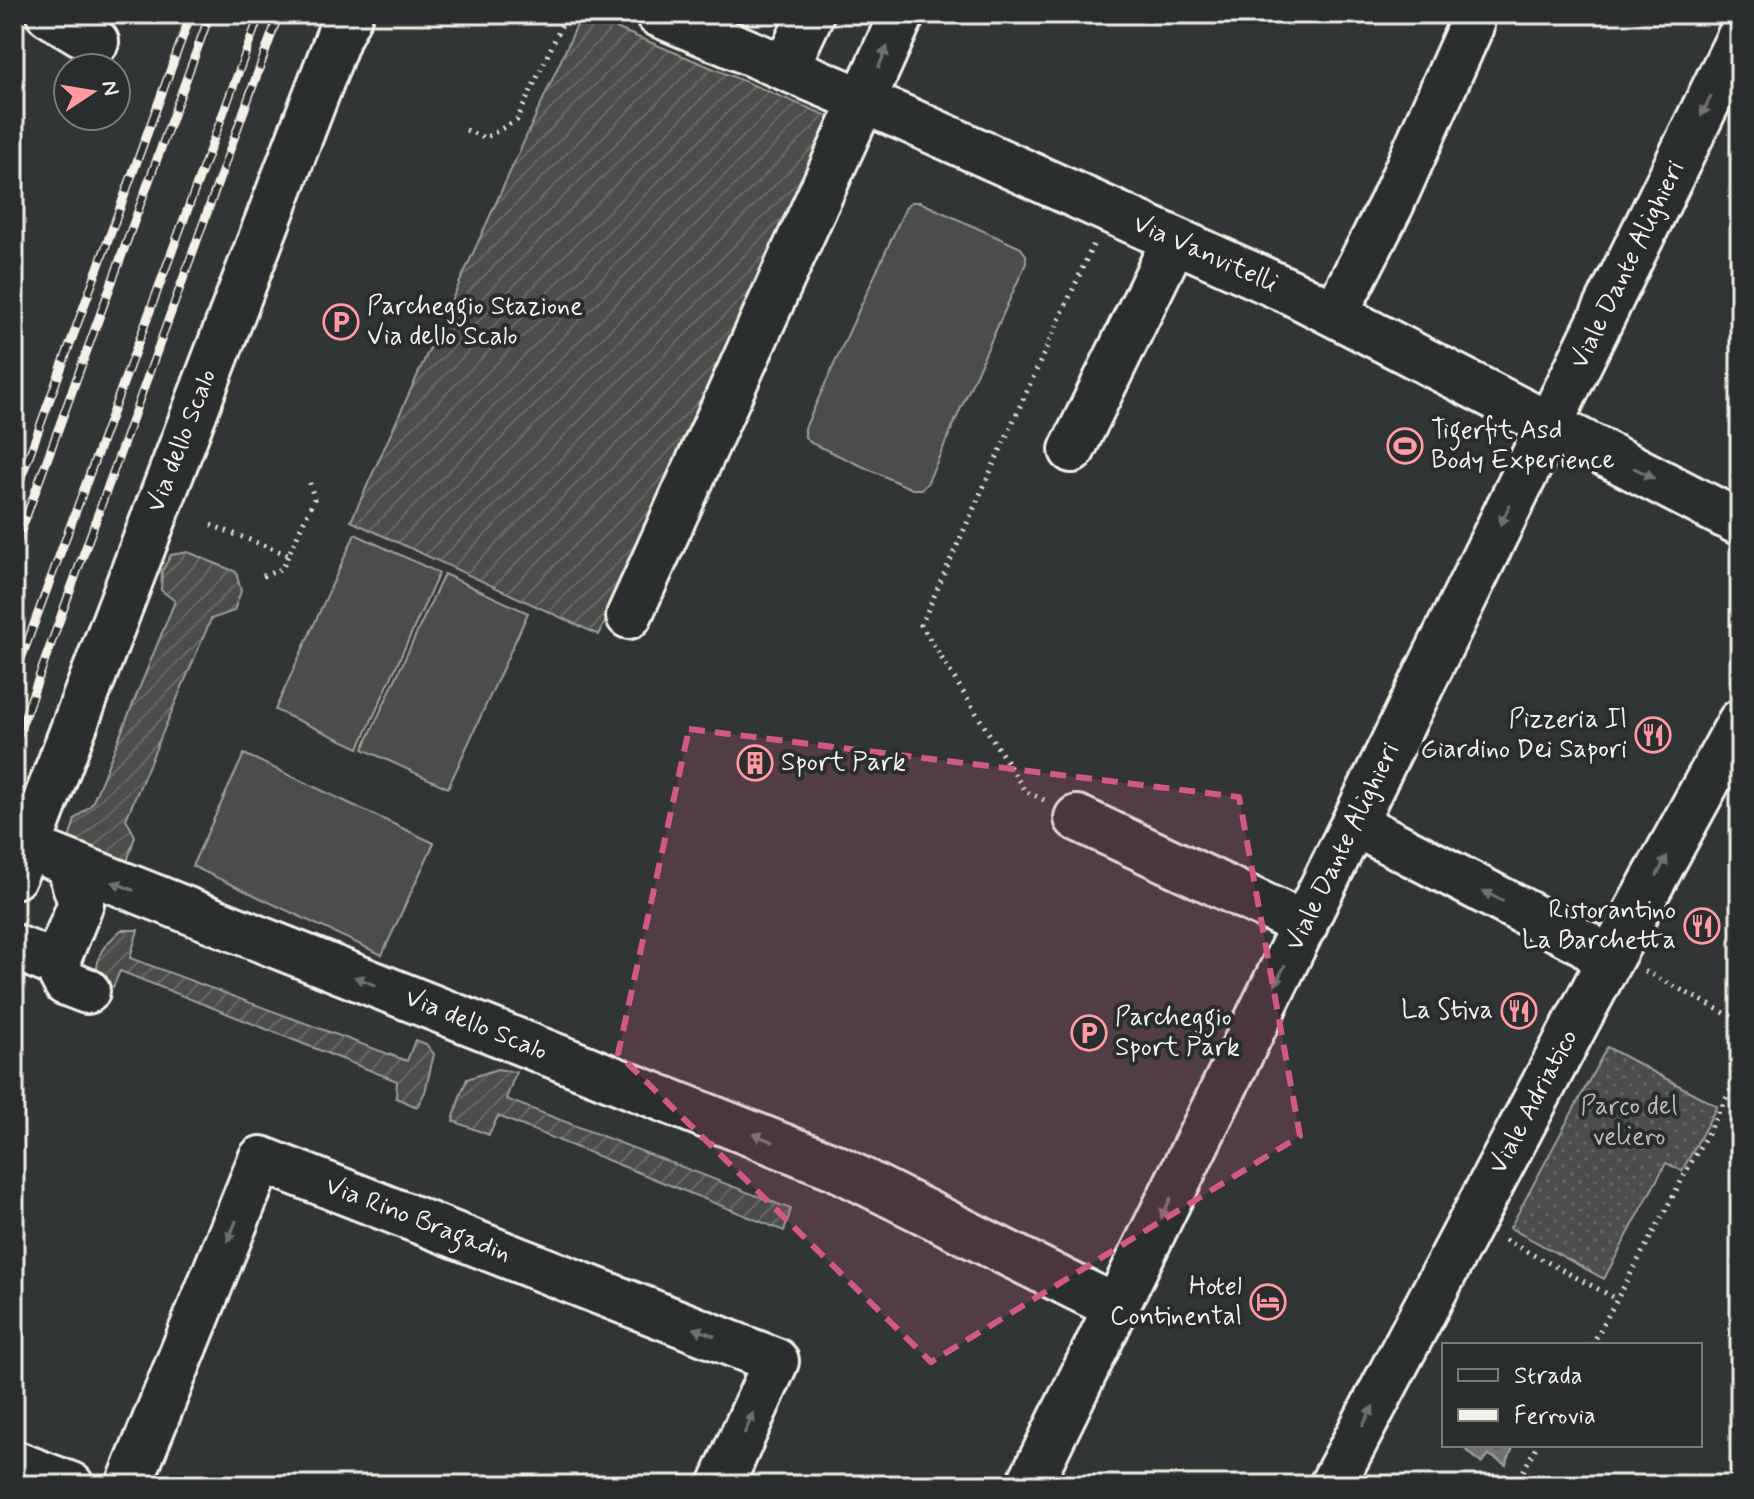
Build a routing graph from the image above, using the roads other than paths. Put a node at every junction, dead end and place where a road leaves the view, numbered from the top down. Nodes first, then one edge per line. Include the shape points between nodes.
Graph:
1 (49, 14) edge
2 (658, 14) edge
3 (811, 14) edge
4 (902, 14) edge
5 (352, 21) edge
6 (705, 23) edge
7 (1471, 26) dead end
8 (1740, 36) edge
9 (96, 42) dead end
10 (786, 67) junction
11 (865, 101) junction
12 (1174, 241) junction
13 (1335, 314) junction
14 (1550, 425) junction
15 (1072, 450) dead end
16 (1740, 523) edge
17 (629, 616) dead end
18 (1740, 722) edge
19 (1077, 818) road end
20 (1355, 824) junction
21 (21, 862) edge
22 (68, 864) junction
23 (1305, 925) junction
24 (14, 947) edge
25 (1625, 966) junction
26 (1117, 1308) junction
27 (14, 1463) edge
28 (71, 1485) edge
29 (129, 1485) edge
30 (721, 1485) edge
31 (1029, 1485) edge
32 (1332, 1485) edge

1 - 9 street
2 - 6 street, Via Vanvitelli
3 - 10 street
11 -> 4 street
5 - 21 street, Via dello Scalo
6 - 10 street, Via Vanvitelli
7 - 13 street via 1404,178
8 -> 14 street, Viale Dante Alighieri
10 - 11 street, Via Vanvitelli
11 - 12 street, Via Vanvitelli
11 - 17 street
12 - 13 street, Via Vanvitelli
12 - 15 street
13 - 14 street, Via Vanvitelli
14 -> 16 street, Via Vanvitelli
14 -> 20 street, Viale Dante Alighieri
25 -> 18 street, Viale Adriatico
19 - 23 street
20 - 23 street, Viale Dante Alighieri
25 -> 20 street
21 - 22 street, Via dello Scalo
22 - 24 street via 81,903 71,978
26 -> 22 street, Via dello Scalo via 835,1167
23 -> 26 street, Viale Dante Alighieri
32 -> 25 street, Viale Adriatico
26 - 31 street, Viale Dante Alighieri
27 - 28 street
30 -> 29 street, Via Rino Bragadin via 776,1361 261,1159

